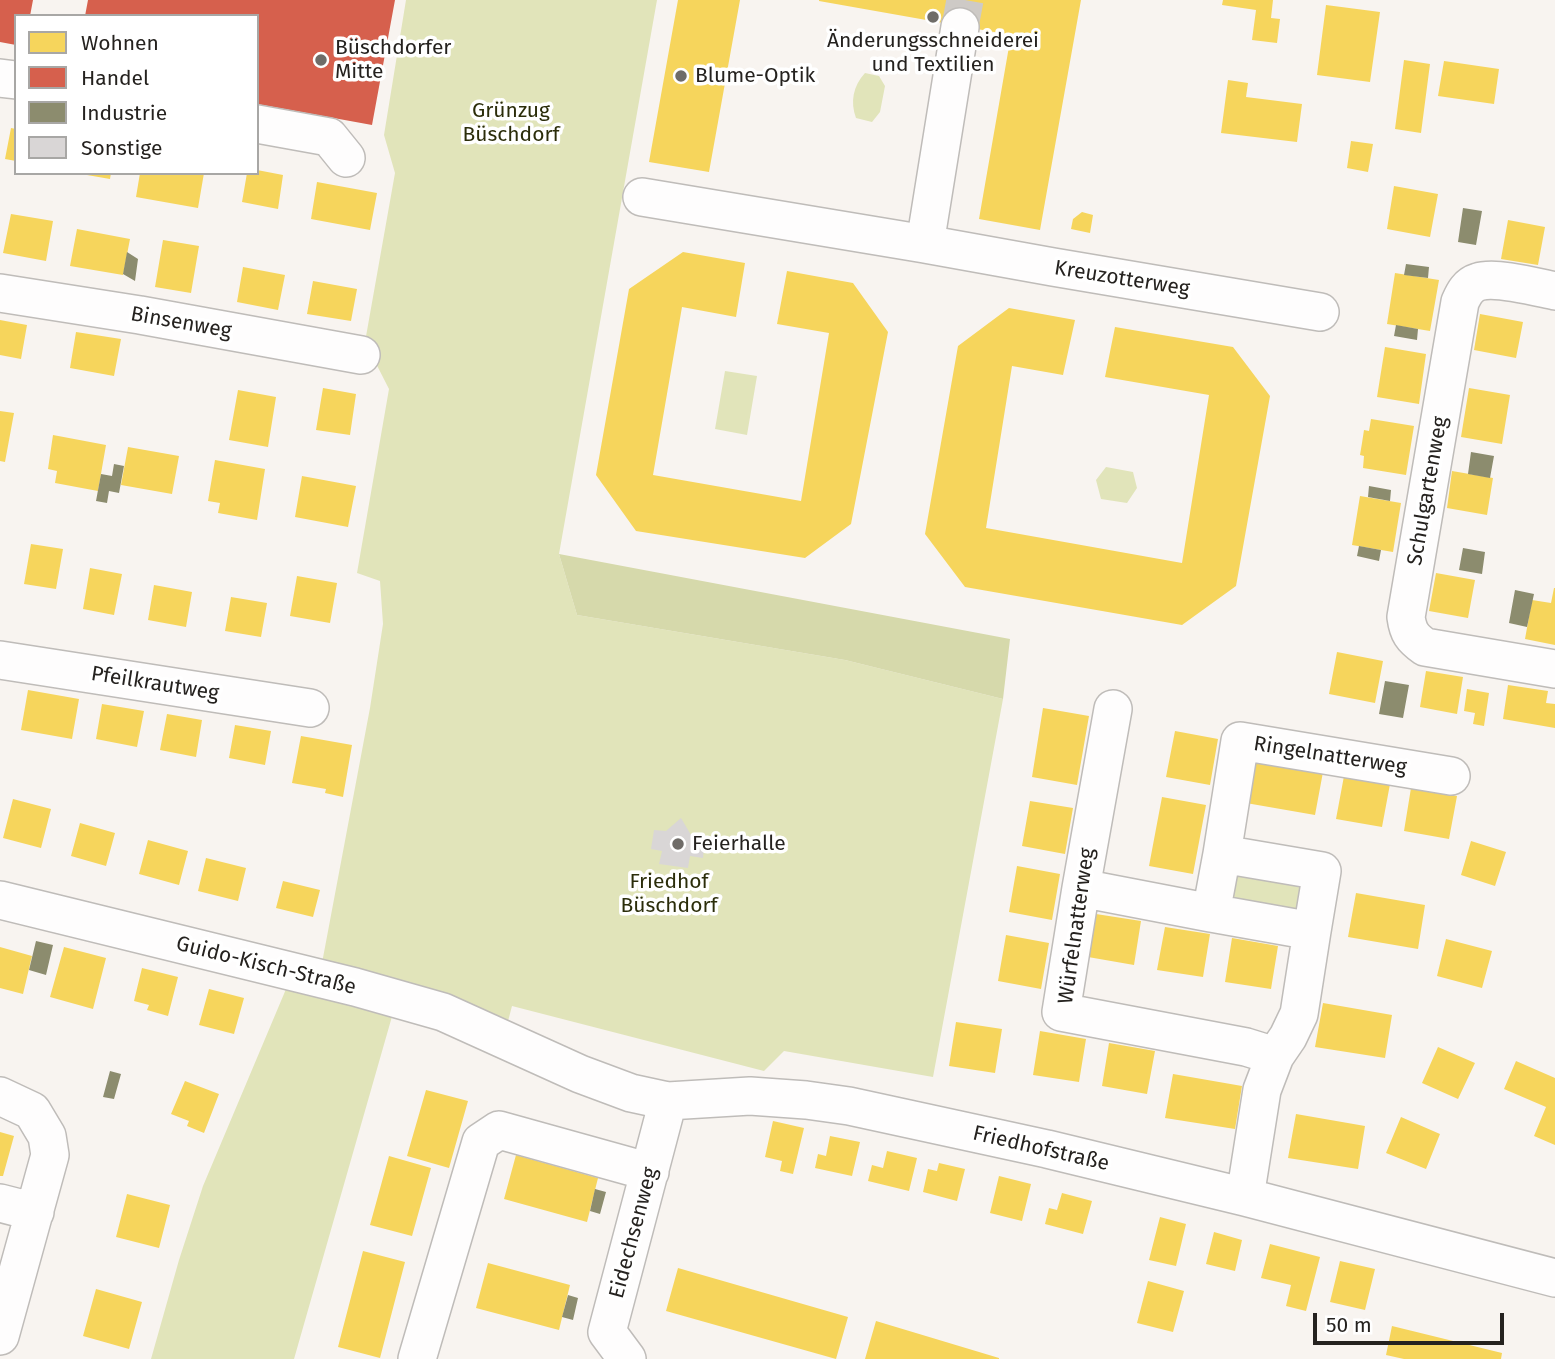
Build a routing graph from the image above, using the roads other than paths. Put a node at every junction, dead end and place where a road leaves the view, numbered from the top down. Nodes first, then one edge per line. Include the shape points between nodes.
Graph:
1 (960, 27) tunnel mouth
2 (259, 124) edge
3 (346, 158) dead end
4 (642, 197) dead end
5 (925, 244) junction
6 (1555, 290) edge
7 (0, 293) edge
8 (1320, 312) dead end
9 (361, 355) dead end
10 (0, 660) edge
11 (1555, 669) edge
12 (310, 708) dead end
13 (1113, 709) dead end
14 (1451, 776) dead end
15 (1222, 854) junction
16 (1081, 888) junction
17 (0, 900) edge
18 (1211, 913) junction
19 (1312, 931) junction
20 (526, 1049) joint
21 (1275, 1056) junction
22 (0, 1096) edge
23 (668, 1101) junction
24 (650, 1172) junction
25 (1245, 1197) junction
26 (0, 1203) edge
27 (35, 1212) junction
28 (1555, 1278) edge
29 (0, 1336) edge
30 (417, 1359) edge
31 (627, 1359) edge

1 - 5 street
2 - 3 street via 329,136
4 - 5 street, Kreuzotterweg
5 - 8 street, Kreuzotterweg
6 - 11 street, Schulgartenweg via 1494,280 1465,290 1406,617 1414,639 1425,647
7 - 9 street, Binsenweg
10 - 12 street, Pfeilkrautweg
13 - 16 street, Würfelnatterweg
14 - 15 street, Ringelnatterweg via 1240,741
15 - 18 street, Ringelnatterweg
15 - 19 street via 1322,871
16 - 18 street
16 - 21 street, Würfelnatterweg via 1061,1012
17 - 20 street, Guido-Kisch-Straße via 398,998 443,1012
18 - 19 street
19 - 21 street via 1299,1014
20 - 23 street, Friedhofstraße via 631,1093
21 - 25 street via 1262,1090
22 - 27 street via 32,1111 47,1136 50,1155
23 - 24 street, Eidechsenweg
23 - 25 street, Friedhofstraße via 750,1096 849,1107
24 - 30 street via 499,1130 481,1142
24 - 31 street, Eidechsenweg via 607,1332
25 - 28 street, Friedhofstraße
26 - 27 street
27 - 29 street

